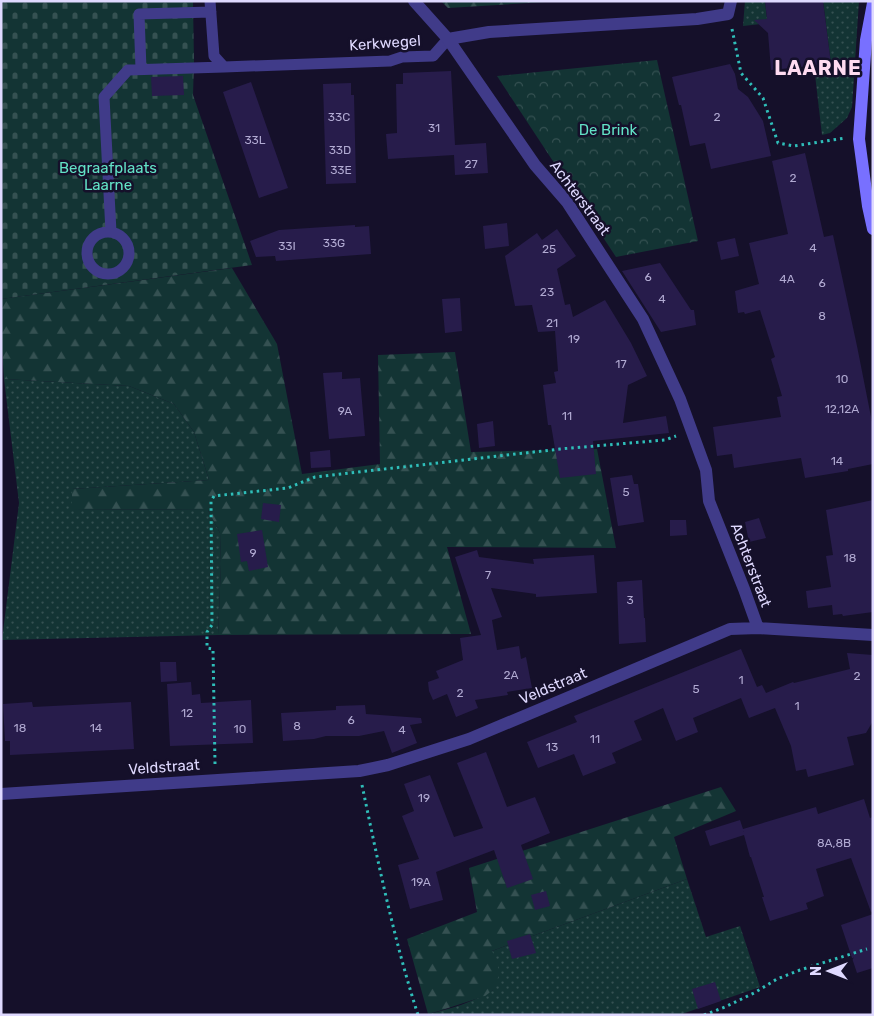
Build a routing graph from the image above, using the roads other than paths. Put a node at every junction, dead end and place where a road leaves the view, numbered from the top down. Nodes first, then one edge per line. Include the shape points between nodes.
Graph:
1 (414, 1) edge
2 (873, 3) edge
3 (211, 7) edge
4 (730, 8) edge
5 (448, 39) junction
6 (224, 67) junction
7 (141, 69) junction
8 (873, 229) edge
9 (111, 232) dead end
10 (758, 628) junction
11 (873, 635) edge
12 (1, 794) edge

1 - 5 street, Achterstraat
2 - 8 street via 866,40 859,139
3 - 6 lane via 214,56
3 - 7 lane via 139,14
4 - 5 street via 697,19 489,32
5 - 6 lane, Kerkwegel via 433,56 402,57 390,61
5 - 10 street, Achterstraat via 535,165 567,202 643,319 680,399 706,470 709,501
6 - 7 lane, Kerkwegel
7 - 9 lane via 128,70 104,96
10 - 11 street, Achterstraat
10 - 12 street, Veldstraat via 730,629 469,739 388,765 359,771

